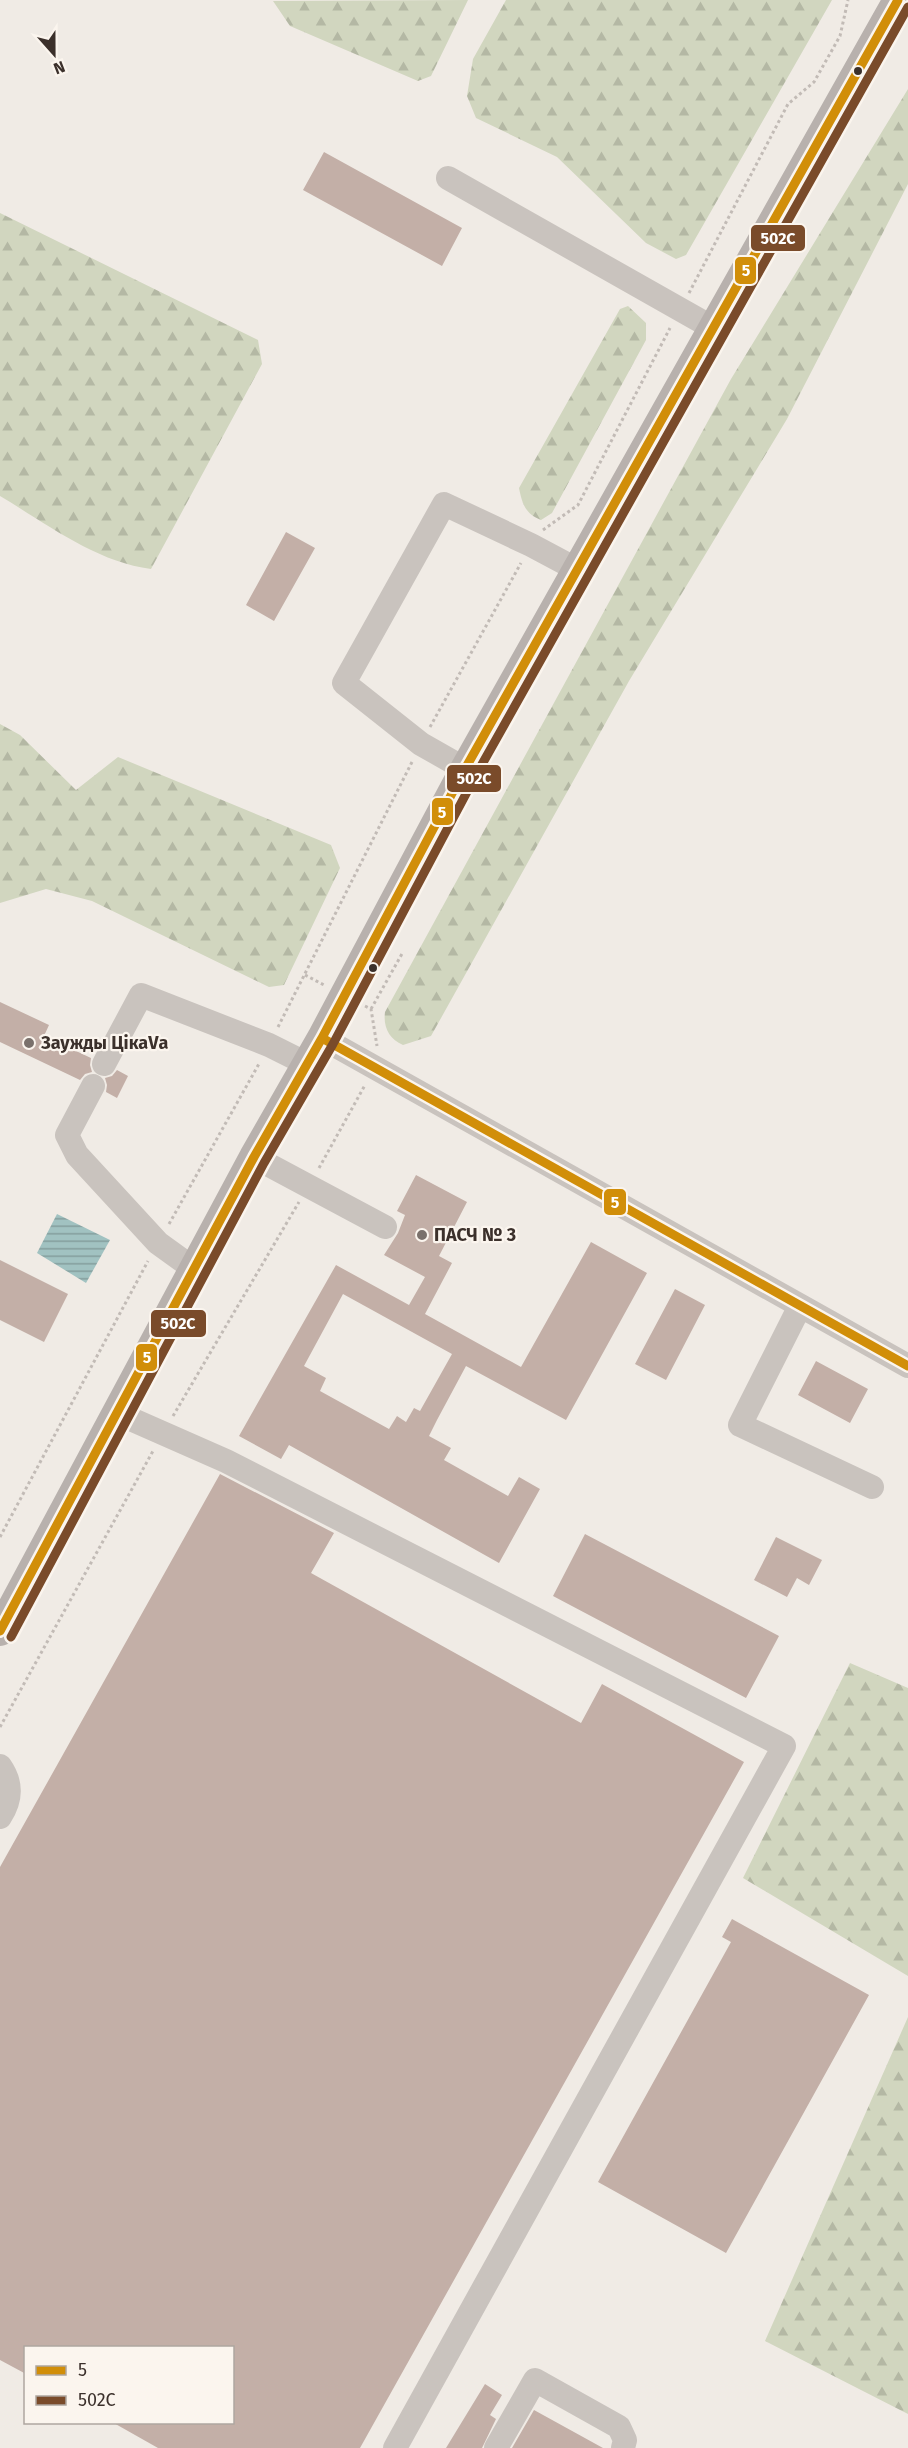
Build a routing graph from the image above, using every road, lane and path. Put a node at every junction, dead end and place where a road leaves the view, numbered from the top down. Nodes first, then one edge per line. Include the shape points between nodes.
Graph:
1 (898, 0) edge
2 (448, 178) dead end
3 (713, 328) junction
4 (576, 569) junction
5 (465, 769) junction
6 (403, 952) dead end
7 (305, 975) dead end
8 (344, 996) junction
9 (371, 1009) junction
10 (321, 1038) junction
11 (104, 1064) dead end
12 (307, 1064) junction
13 (374, 1068) junction
14 (93, 1086) dead end
15 (254, 1157) junction
16 (309, 1185) junction
17 (385, 1227) dead end
18 (194, 1269) junction
19 (800, 1306) junction
20 (908, 1366) edge
21 (117, 1413) junction
22 (163, 1433) junction
23 (872, 1487) dead end
24 (8, 1596) edge
25 (0, 1631) edge
26 (0, 1727) edge
27 (0, 1766) edge
28 (0, 1817) edge
29 (395, 2448) edge
30 (496, 2448) edge
31 (624, 2448) edge

1 - 3 main road
2 - 3 street
3 - 4 main road
4 - 5 main road
4 - 5 street via 444,504 344,683 421,744
5 - 8 main road
6 - 9 path
7 - 8 path
8 - 9 path
8 - 10 main road
9 - 13 path via 379,1057
10 - 12 main road
10 - 13 street
11 - 12 street via 141,995
12 - 15 main road
13 - 16 path
13 - 19 street
14 - 18 street via 68,1135 78,1155 158,1243
15 - 16 street
15 - 18 main road
16 - 17 street
16 - 22 path
18 - 21 main road
19 - 20 street
19 - 23 street via 740,1425
21 - 22 street
21 - 24 main road
22 - 26 path
22 - 29 street via 226,1461 784,1746
24 - 25 main road
27 - 28 street via 10,1789
30 - 31 street via 535,2380 619,2427

